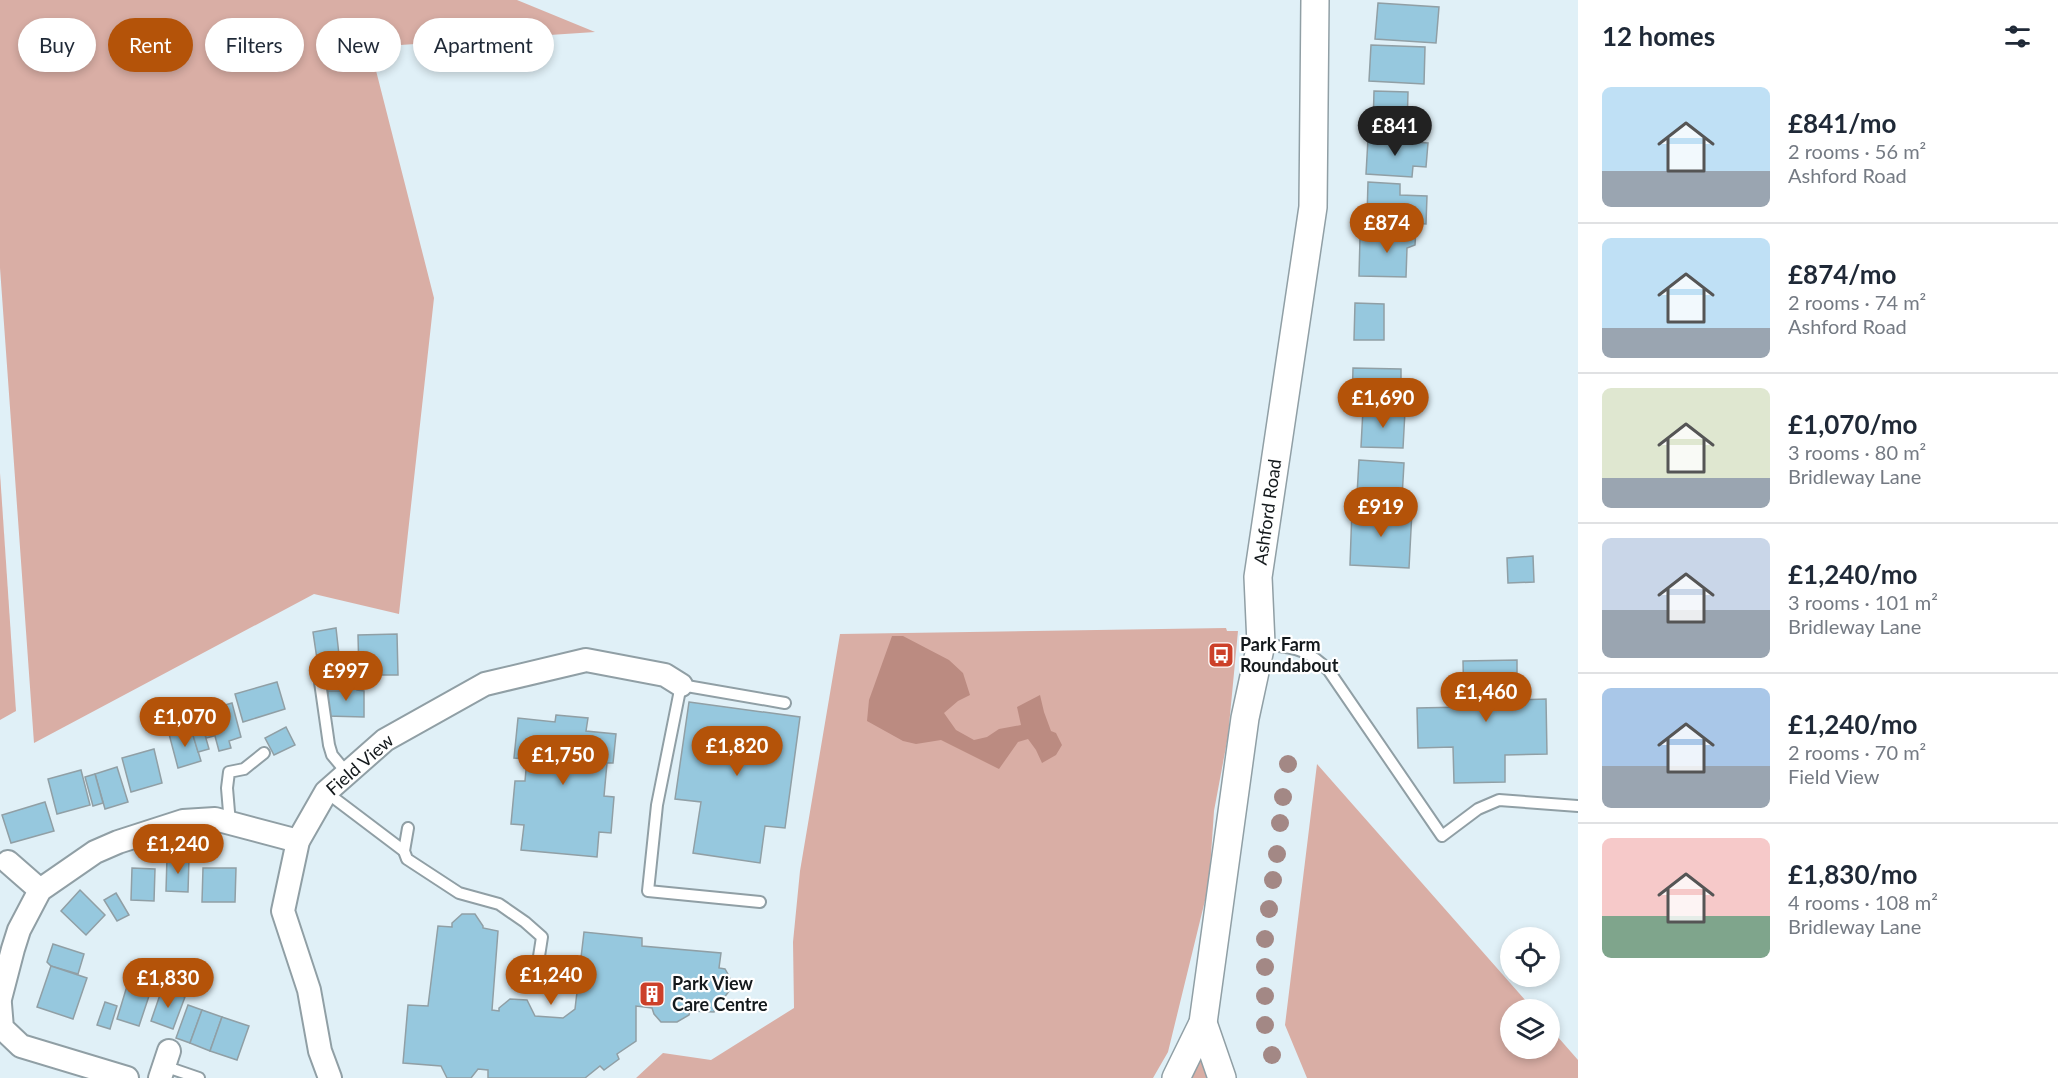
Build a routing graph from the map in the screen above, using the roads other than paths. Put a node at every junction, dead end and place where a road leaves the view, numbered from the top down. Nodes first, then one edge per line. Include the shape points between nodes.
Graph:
1 (1316, 0) edge
2 (1261, 644) junction
3 (318, 668) dead end
4 (681, 685) junction
5 (785, 703) dead end
6 (264, 753) dead end
7 (346, 773) junction
8 (326, 792) junction
9 (1578, 806) edge
10 (230, 824) junction
11 (408, 828) dead end
12 (298, 841) junction
13 (404, 851) junction
14 (4, 860) edge
15 (40, 890) junction
16 (760, 902) dead end
17 (535, 982) dead end
18 (0, 999) edge
19 (0, 1004) edge
20 (1203, 1023) junction
21 (1, 1028) edge
22 (320, 1052) junction
23 (164, 1065) edge
24 (127, 1078) edge
25 (199, 1078) edge
26 (321, 1078) edge
27 (330, 1078) edge
28 (1176, 1078) edge
29 (1222, 1078) edge

1 - 2 street, Ashford Road via 1313,207 1258,577
2 - 9 lane via 1305,651 1329,671 1442,836 1499,800
2 - 20 street, Ashford Road via 1245,718
3 - 7 lane via 329,745
4 - 5 lane
4 - 7 street, Field View via 665,675 586,660 485,684 385,740
4 - 16 lane via 657,805 648,891
6 - 10 lane via 244,769 229,772
7 - 8 street, Field View
8 - 12 street, Field View
8 - 13 lane
10 - 12 street
10 - 15 street via 215,819 183,820 118,842 95,852
11 - 13 lane
12 - 22 street, Field View via 283,911 309,990
13 - 17 lane via 407,859 459,893 499,904 542,937
14 - 15 street
15 - 18 street via 16,940
19 - 21 street
20 - 28 street, Ashford Road
20 - 29 street, Ashford Road
21 - 24 street via 21,1046
22 - 26 street, Field View
22 - 27 street, Field View
23 - 25 lane

